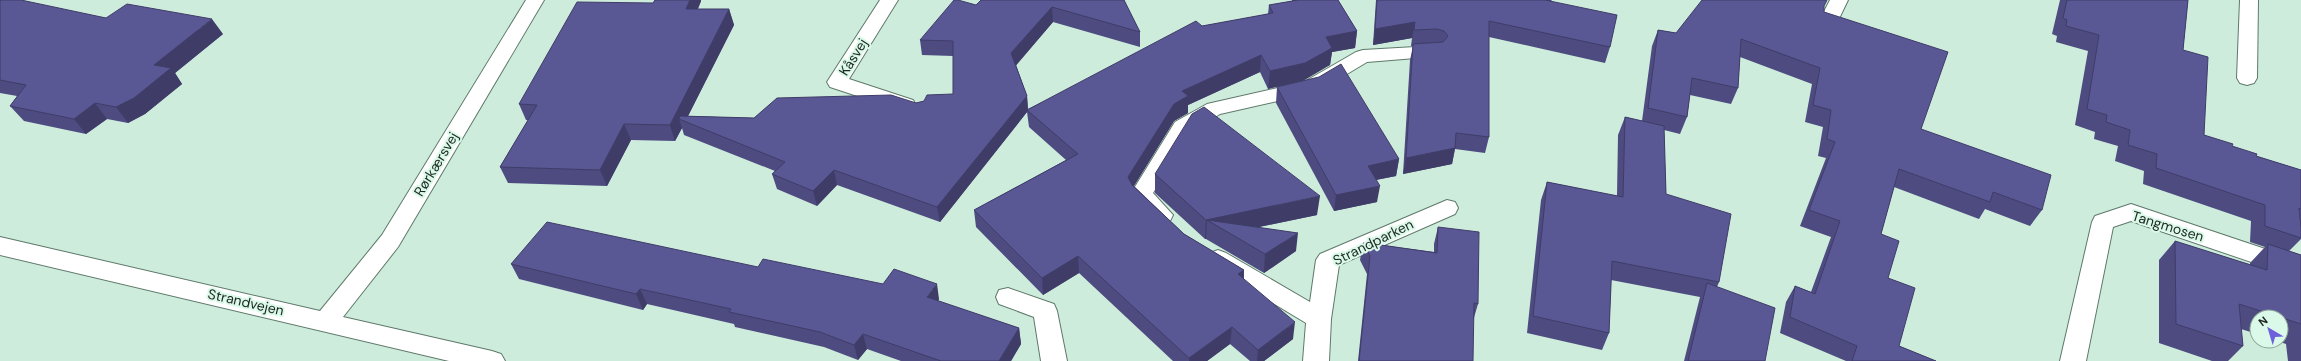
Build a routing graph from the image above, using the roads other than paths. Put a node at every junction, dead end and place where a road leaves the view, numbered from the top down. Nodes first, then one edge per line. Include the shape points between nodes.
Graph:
1 (535, 0) edge
2 (889, 0) edge
3 (1839, 0) edge
4 (2248, 0) edge
5 (1828, 23) edge
6 (1433, 52) edge
7 (2247, 78) dead end
8 (918, 110) edge
9 (1447, 208) dead end
10 (1175, 228) edge
11 (0, 246) edge
12 (1199, 248) edge
13 (2301, 270) edge
14 (1008, 297) dead end
15 (1319, 319) junction
16 (326, 321) junction
17 (492, 361) edge
18 (1054, 361) edge
19 (1316, 361) edge
20 (2073, 361) edge

1 - 16 street, Rørkærsvej via 390,241
2 - 8 street, Kåsvej via 837,82
3 - 5 street
4 - 7 street
6 - 10 street via 1363,56 1310,87 1214,109 1182,127 1141,196
9 - 15 street, Strandparken via 1328,260
11 - 16 street, Strandvejen
12 - 15 street
13 - 20 street, Tangmosen via 2132,212 2103,222
14 - 18 street via 1045,312
15 - 19 street, Strandparken
16 - 17 street, Strandvejen

